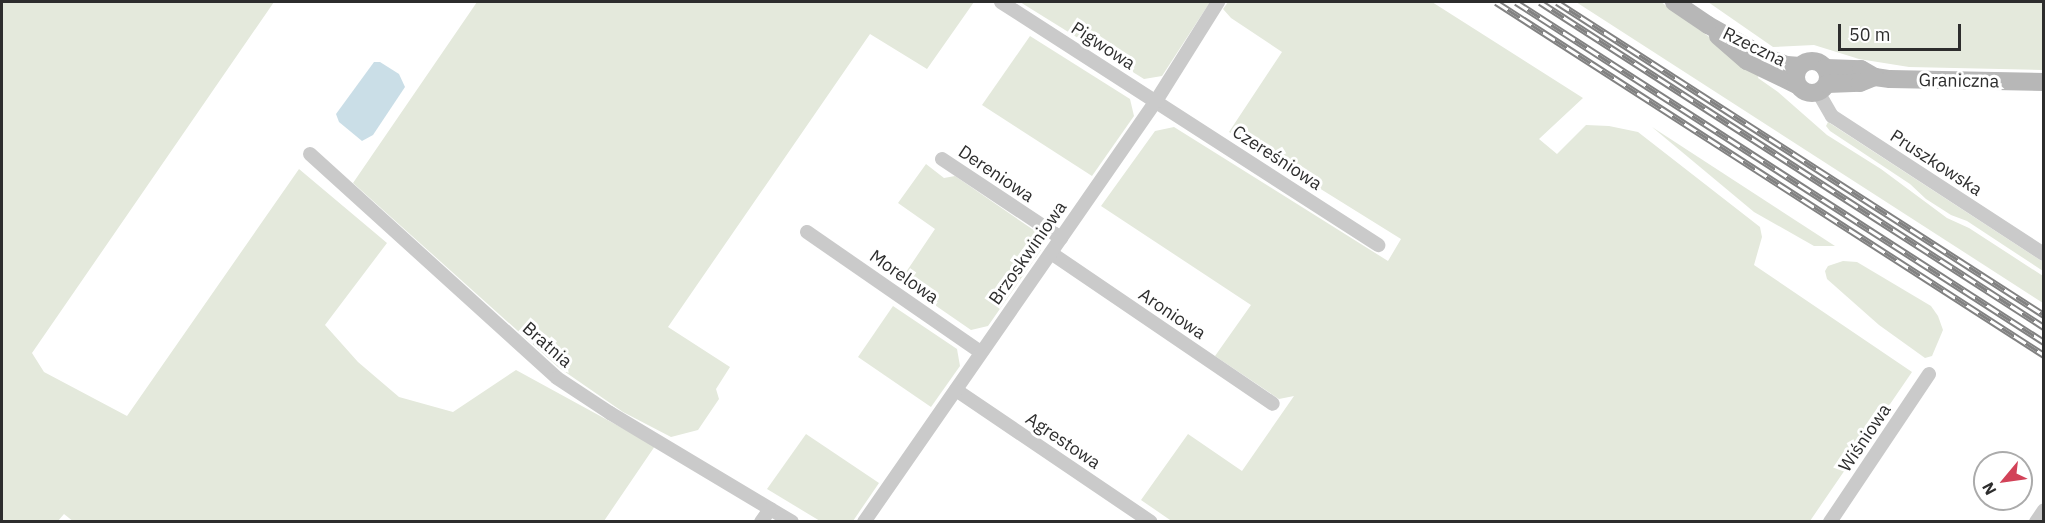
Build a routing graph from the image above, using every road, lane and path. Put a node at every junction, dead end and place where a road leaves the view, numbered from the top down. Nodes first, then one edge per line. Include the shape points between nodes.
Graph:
1 (1001, 2) edge
2 (1218, 2) edge
3 (1674, 2) edge
4 (1708, 25) junction
5 (1800, 66) junction
6 (1823, 82) junction
7 (2043, 82) edge
8 (1797, 85) junction
9 (1156, 101) junction
10 (310, 154) dead end
11 (942, 159) dead end
12 (807, 232) dead end
13 (1061, 238) junction
14 (1378, 245) dead end
15 (1051, 253) junction
16 (2043, 254) edge
17 (980, 352) junction
18 (1929, 374) dead end
19 (956, 390) junction
20 (1274, 404) dead end
21 (770, 509) junction
22 (2043, 510) edge
23 (762, 522) edge
24 (792, 522) edge
25 (864, 522) edge
26 (1151, 522) edge
27 (1830, 522) edge
28 (2036, 522) edge

1 - 9 street, Pigwowa
2 - 9 street, Brzoskwiniowa
3 - 4 street, Rzeczna
4 - 5 street, Rzeczna via 1775,62
4 - 8 street, Rzeczna via 1746,61
5 - 6 street, Rzeczna via 1812,61
5 - 8 street
6 - 7 street, Graniczna via 1860,83 1875,77
6 - 8 street, Rzeczna via 1805,92
6 - 16 street, Pruszkowska via 1832,116
9 - 13 street, Brzoskwiniowa
9 - 14 street, Czereśniowa
10 - 21 street, Bratnia via 557,378
11 - 13 street, Dereniowa
12 - 17 street, Morelowa
13 - 15 street, Brzoskwiniowa
15 - 17 street, Brzoskwiniowa
15 - 20 street, Aroniowa
17 - 19 street, Brzoskwiniowa
18 - 27 street, Wiśniowa
19 - 25 street, Brzoskwiniowa
19 - 26 street, Agrestowa
21 - 23 street
21 - 24 street, Bratnia
22 - 28 street

